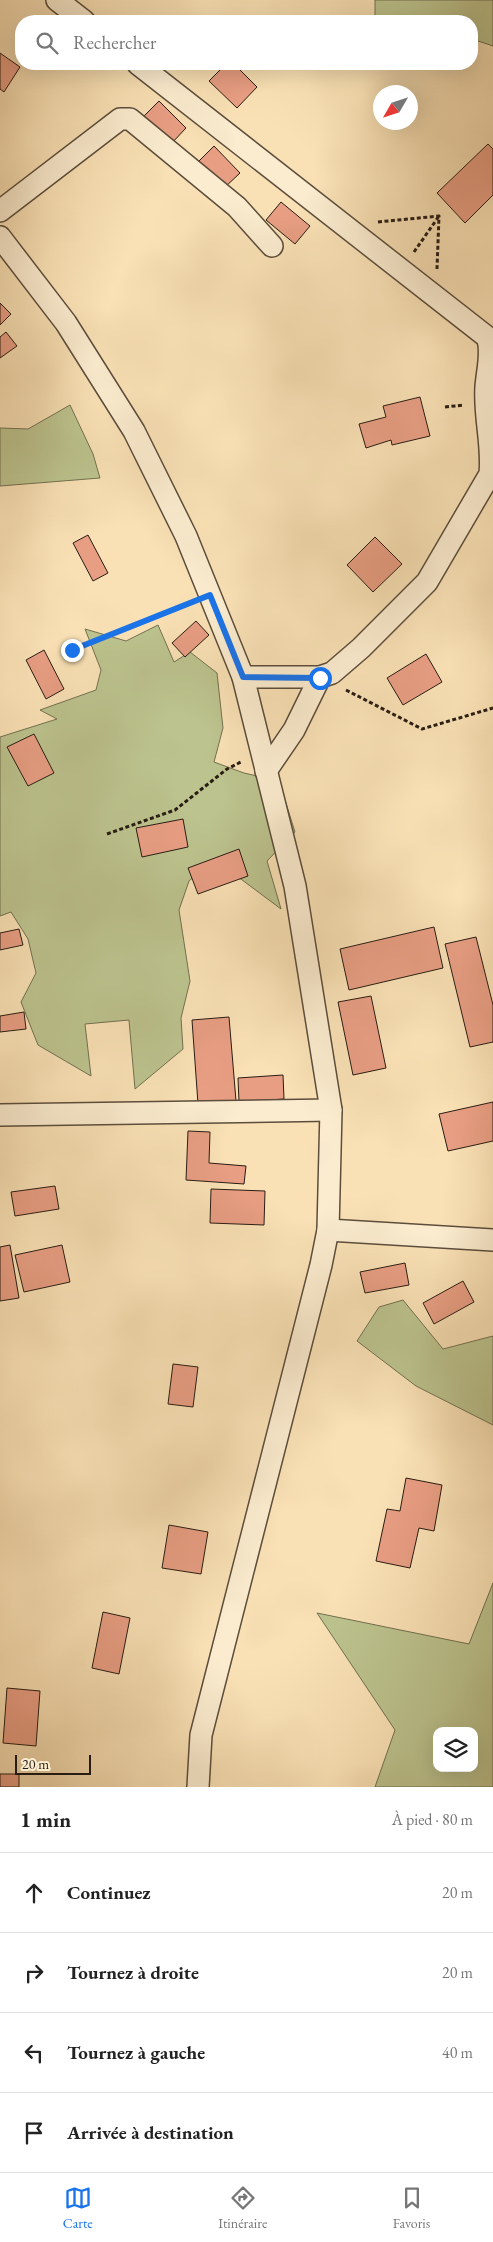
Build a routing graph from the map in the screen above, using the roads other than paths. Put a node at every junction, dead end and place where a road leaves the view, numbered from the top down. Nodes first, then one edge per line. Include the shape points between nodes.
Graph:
1 (57, 0) edge
2 (76, 15) edge
3 (146, 70) edge
4 (0, 211) edge
5 (0, 237) edge
6 (272, 246) dead end
7 (243, 677) junction
8 (320, 678) junction
9 (264, 762) junction
10 (331, 1110) junction
11 (0, 1115) edge
12 (328, 1230) junction
13 (493, 1240) edge
14 (198, 1787) edge

1 - 2 street
3 - 8 street via 491,343 486,388 492,459 490,474 427,582 361,648
4 - 6 street via 120,119 130,119 237,207
5 - 7 street via 66,323 134,431 186,536
7 - 8 street
7 - 9 street
8 - 9 street via 294,730
9 - 10 street via 295,886
10 - 11 street
10 - 12 street
12 - 13 street
12 - 14 street via 322,1265 201,1735

